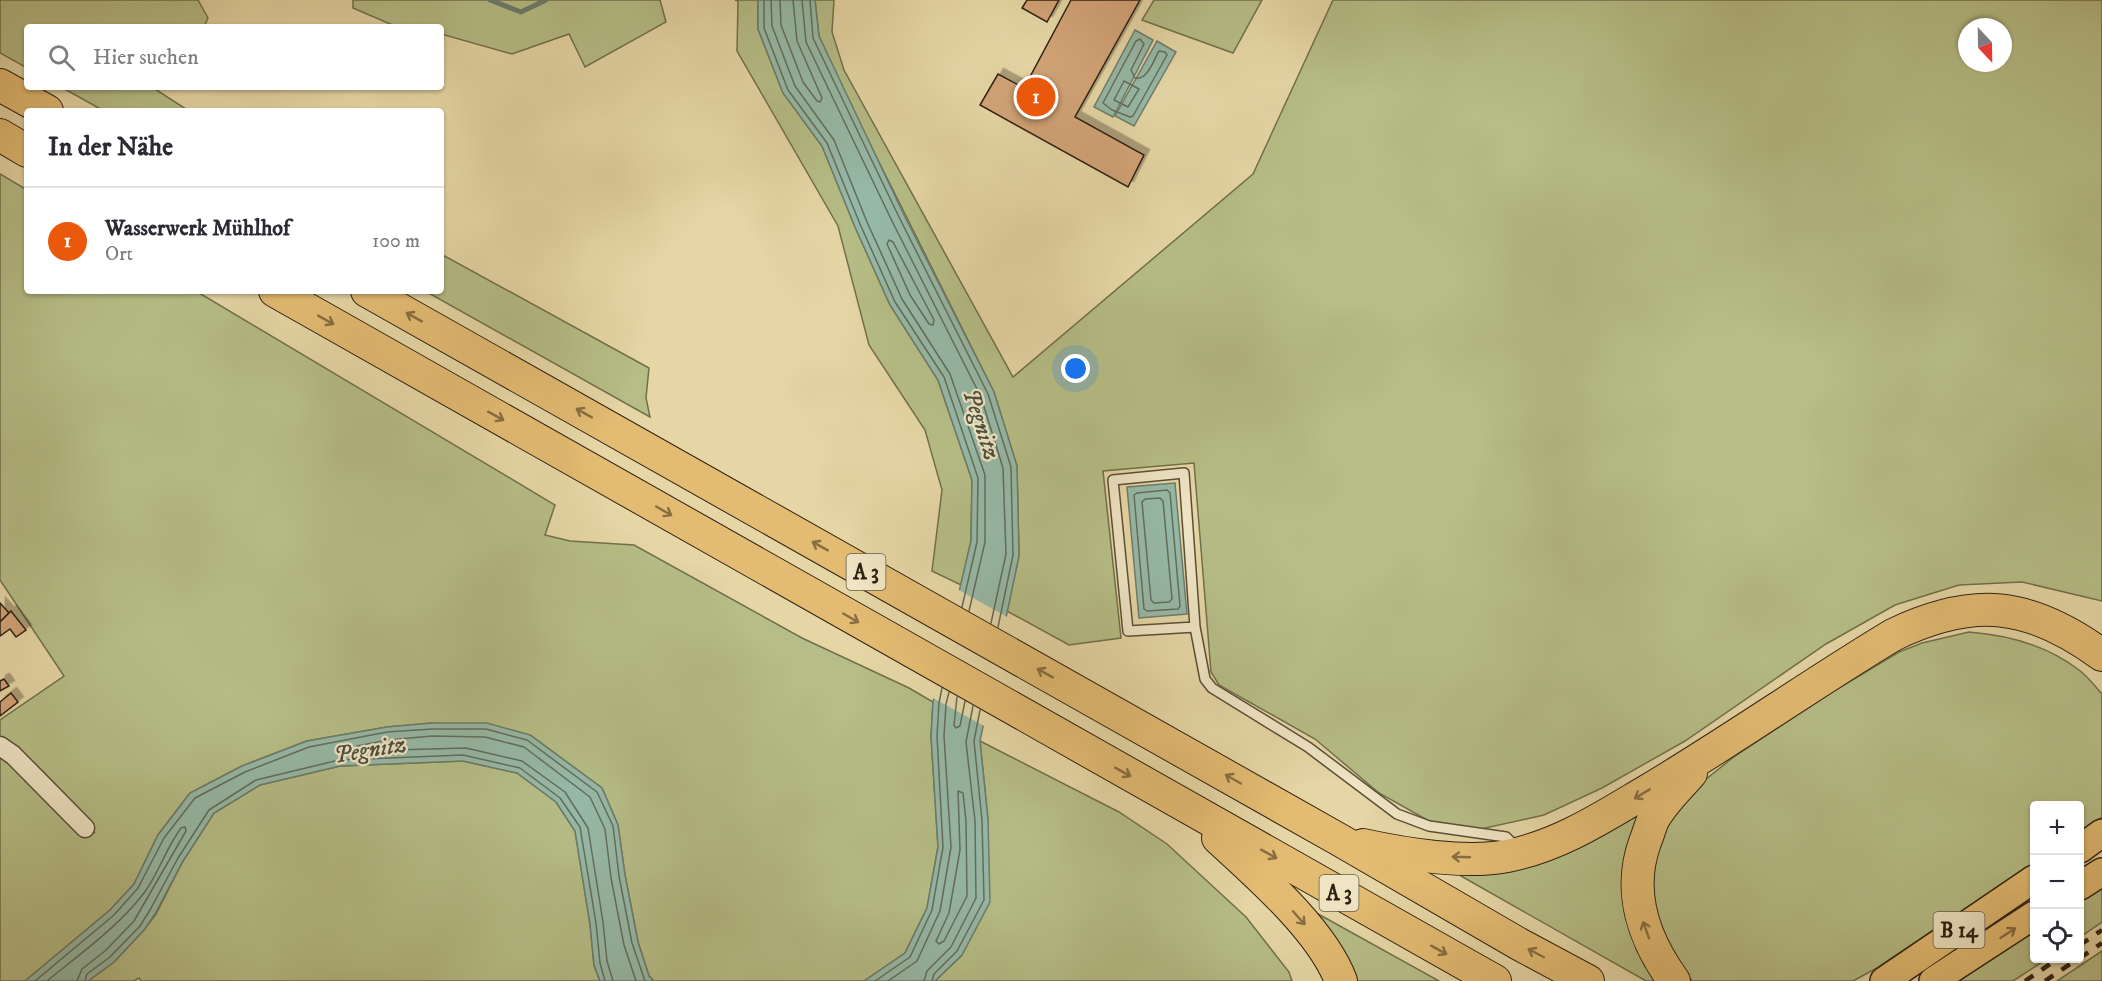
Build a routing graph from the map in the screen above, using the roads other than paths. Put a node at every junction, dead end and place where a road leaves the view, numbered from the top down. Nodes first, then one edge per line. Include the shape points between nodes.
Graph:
1 (0, 84) edge
2 (42, 108) edge
3 (0, 135) edge
4 (24, 149) edge
5 (280, 294) edge
6 (372, 294) edge
7 (2035, 619) junction
8 (2102, 625) edge
9 (1195, 627) junction
10 (2102, 655) edge
11 (0, 747) edge
12 (1710, 753) junction
13 (1182, 805) junction
14 (85, 828) dead end
15 (2102, 833) edge
16 (1338, 839) junction
17 (2084, 846) edge
18 (1522, 853) junction
19 (2102, 872) edge
20 (2030, 882) edge
21 (2084, 883) edge
22 (2030, 918) edge
23 (1341, 981) edge
24 (1495, 981) edge
25 (1588, 981) edge
26 (1674, 981) edge
27 (1884, 981) edge
28 (1933, 981) edge

1 - 2 highway
3 - 4 highway
5 -> 13 highway, A 3
16 -> 6 highway, A 3
7 - 8 highway
7 - 10 highway
7 - 12 highway via 2004,610 1978,609 1953,612 1914,625 1868,650
9 - 9 lane via 1184,473 1113,480 1128,631
9 - 18 lane via 1205,679 1212,688 1308,747 1397,814 1429,826 1506,837
11 - 14 street via 14,754
12 -> 18 highway via 1574,833
26 -> 12 highway via 1647,934 1639,910 1641,855 1653,820
13 -> 23 highway via 1295,913 1320,942
13 -> 24 highway, A 3
15 - 17 main road
18 -> 16 highway via 1461,858 1383,849
25 -> 16 highway, A 3
19 - 21 main road
20 - 27 main road, B 14
28 -> 22 main road, B 14

